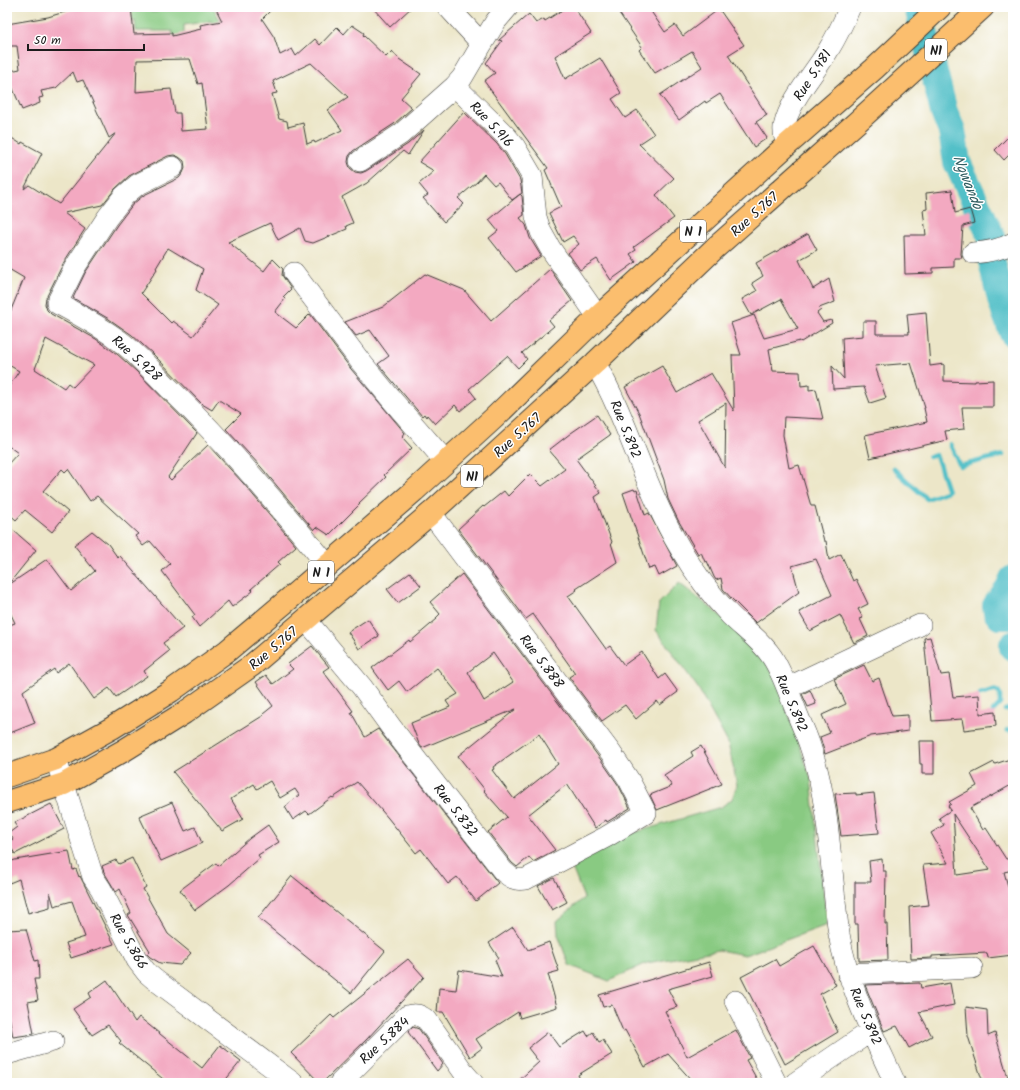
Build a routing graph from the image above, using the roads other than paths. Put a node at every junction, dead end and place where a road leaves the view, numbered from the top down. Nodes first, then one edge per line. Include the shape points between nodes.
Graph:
1 (448, 7) edge
2 (508, 7) edge
3 (850, 7) edge
4 (940, 7) edge
5 (981, 9) edge
6 (482, 44) junction
7 (455, 86) junction
8 (787, 145) junction
9 (360, 161) dead end
10 (173, 167) dead end
11 (1013, 243) edge
12 (973, 253) dead end
13 (294, 273) dead end
14 (598, 317) junction
15 (595, 363) junction
16 (446, 462) junction
17 (431, 513) junction
18 (328, 566) junction
19 (306, 620) junction
20 (920, 625) dead end
21 (787, 688) junction
22 (56, 760) junction
23 (7, 776) edge
24 (64, 784) junction
25 (7, 802) edge
26 (646, 813) joint
27 (972, 968) dead end
28 (848, 974) junction
29 (735, 1002) dead end
30 (871, 1031) junction
31 (53, 1041) dead end
32 (7, 1054) edge
33 (293, 1083) edge
34 (340, 1083) edge
35 (473, 1083) edge
36 (776, 1083) edge
37 (795, 1083) edge
38 (895, 1083) edge

1 - 6 street
2 - 6 street
3 - 8 street, Rue 5.981 via 830,48 792,107 784,127
4 - 8 highway, N 1
5 - 15 highway, Rue 5.767 / N1 via 714,250
6 - 7 street
7 - 9 street via 401,134
7 - 14 street, Rue 5.916 via 515,147 532,176 536,217 542,232 550,248
8 - 14 highway, N 1
10 - 18 street, Rue 5.928 via 136,185 124,196 75,267 57,303 118,339 143,362 199,417
11 - 12 street via 1002,249
13 - 16 street via 360,361
14 - 16 highway, N 1
15 - 17 highway, Rue 5.767 / N1
15 - 21 street, Rue 5.892 via 615,402 661,516 679,547 718,602 759,641 772,658
16 - 18 highway, N 1
17 - 19 highway, Rue 5.767 / N1
17 - 26 street, Rue 5.888 via 611,753
18 - 22 highway, N 1 via 227,651 172,691
19 - 24 highway, Rue 5.767 / N1 via 251,666 184,713
19 - 26 street, Rue 5.832 via 362,687 510,878 517,881 526,879
20 - 21 street
21 - 28 street, Rue 5.892 via 811,748 823,789 839,936
22 - 23 highway, N 1
22 - 24 street, Rue 5.866
24 - 25 highway, Rue 5.767 / N1
24 - 33 street, Rue 5.866 via 93,877 142,967 154,979
27 - 28 street
28 - 30 street, Rue 5.892
29 - 36 street
30 - 37 street
30 - 38 street, Rue 5.892
31 - 32 street
34 - 35 street, Rue 5.884 via 407,1016 414,1014 427,1020

